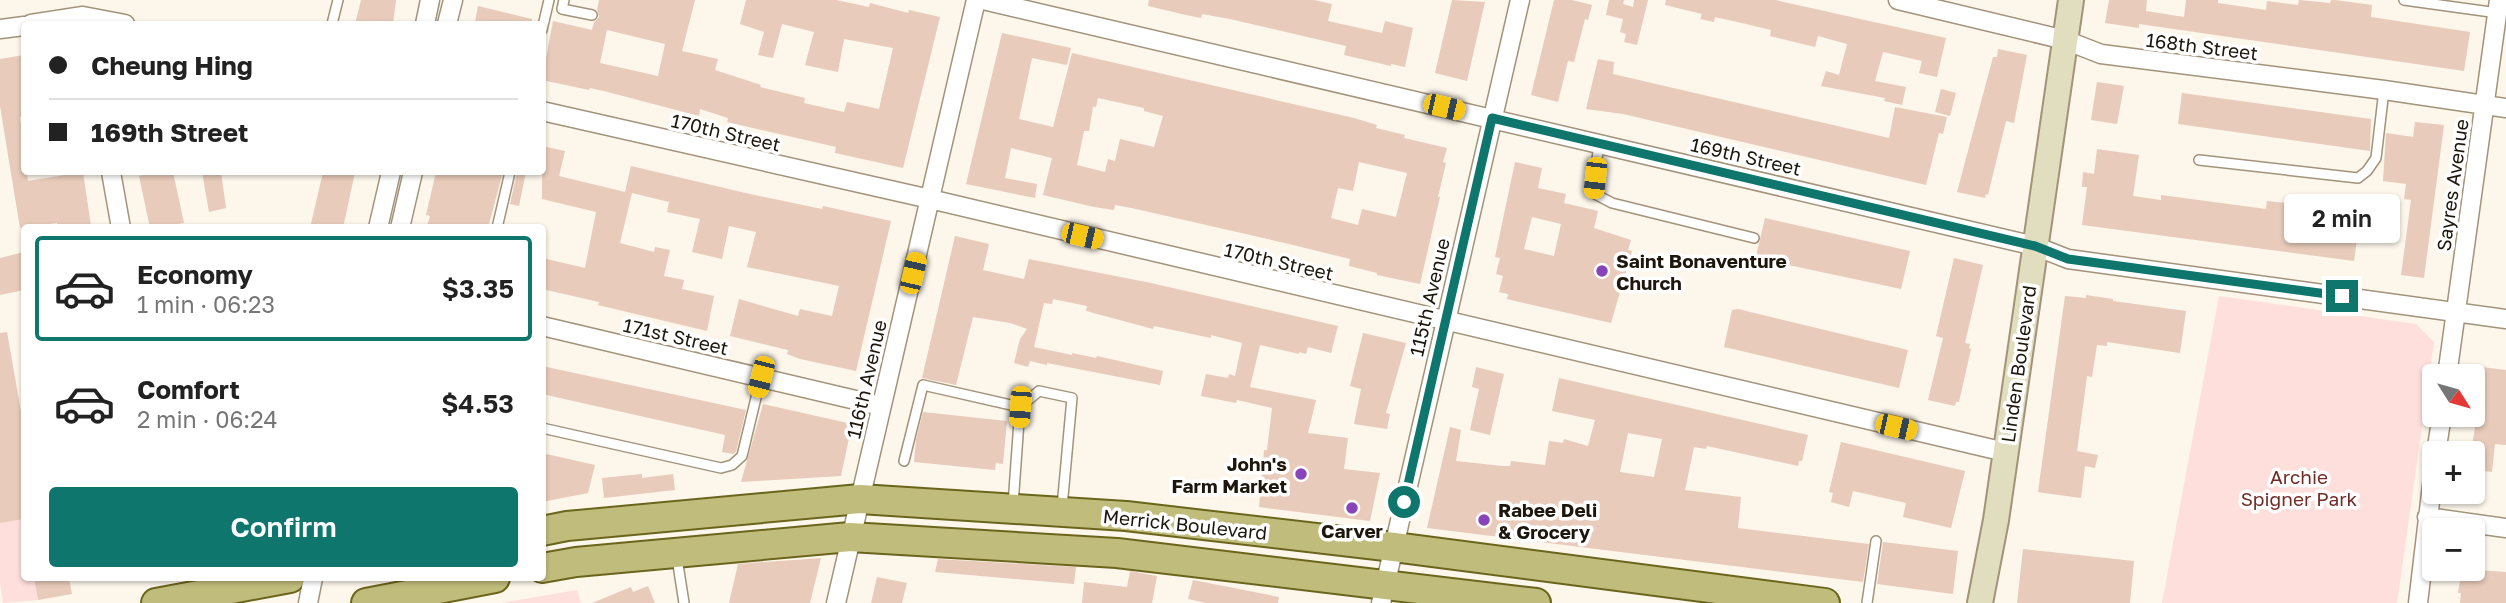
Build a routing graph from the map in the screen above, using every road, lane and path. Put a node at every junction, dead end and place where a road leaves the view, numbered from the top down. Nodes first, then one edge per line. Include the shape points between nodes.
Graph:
1 (338, 0) edge
2 (430, 0) edge
3 (453, 0) edge
4 (550, 0) edge
5 (564, 0) edge
6 (976, 0) edge
7 (983, 0) edge
8 (1520, 0) edge
9 (1898, 0) edge
10 (2071, 0) edge
11 (2404, 0) edge
12 (2498, 6) edge
13 (82, 14) edge
14 (592, 15) dead end
15 (46, 21) edge
16 (112, 21) edge
17 (333, 21) edge
18 (426, 21) edge
19 (448, 21) edge
20 (544, 21) edge
21 (21, 26) edge
22 (0, 29) edge
23 (2065, 40) junction
24 (2384, 90) junction
25 (2484, 105) junction
26 (2506, 108) edge
27 (546, 112) edge
28 (1492, 118) junction
29 (1599, 143) junction
30 (2199, 160) dead end
31 (112, 175) edge
32 (390, 175) edge
33 (412, 175) edge
34 (509, 175) edge
35 (930, 200) junction
36 (120, 224) edge
37 (379, 224) edge
38 (401, 224) edge
39 (498, 224) edge
40 (1754, 238) dead end
41 (2035, 246) junction
42 (2456, 312) junction
43 (2506, 318) edge
44 (1445, 322) junction
45 (546, 327) edge
46 (2449, 364) edge
47 (761, 377) junction
48 (881, 406) junction
49 (1020, 407) junction
50 (546, 429) edge
51 (2005, 452) junction
52 (904, 461) dead end
53 (860, 499) junction
54 (2429, 504) edge
55 (1013, 509) junction
56 (1061, 512) junction
57 (1109, 515) junction
58 (2427, 517) junction
59 (2506, 528) edge
60 (546, 530) edge
61 (850, 537) junction
62 (1876, 541) dead end
63 (1394, 547) junction
64 (676, 553) junction
65 (1110, 553) junction
66 (546, 567) edge
67 (258, 581) edge
68 (312, 581) edge
69 (480, 581) edge
70 (185, 588) edge
71 (1383, 594) edge
72 (156, 603) edge
73 (308, 603) edge
74 (366, 603) edge
75 (684, 603) edge
76 (836, 603) edge
77 (1536, 603) edge
78 (1825, 603) edge
79 (1867, 603) edge
80 (1980, 603) edge
81 (2418, 603) edge

1 - 17 lane
2 - 18 street
3 - 19 street
4 - 20 lane
5 - 14 lane via 562,9
6 - 35 street, 116th Avenue
7 - 28 street, 169th Street
8 - 28 street, 115th Avenue
9 - 23 street, 168th Street
10 - 23 main road, Linden Boulevard
11 - 12 lane
12 - 25 street, Sayres Avenue
13 - 15 street
13 - 16 street
21 - 22 street
23 - 24 street, 168th Street via 2101,54
23 - 41 main road, Linden Boulevard
24 - 25 street, 168th Street
24 - 30 lane via 2376,158 2358,178
25 - 26 street, 168th Street
25 - 42 street, Sayres Avenue
27 - 35 street, 170th Street
28 - 29 street, 169th Street
28 - 44 street, 115th Avenue
29 - 40 lane via 1593,193 1612,203
29 - 41 street, 169th Street
31 - 36 street
32 - 37 street
33 - 38 street
34 - 39 lane
35 - 44 street, 170th Street
35 - 48 street, 116th Avenue
41 - 42 street, 169th Street via 2068,259
41 - 51 main road, Linden Boulevard
42 - 43 street, 169th Street
42 - 46 street, Sayres Avenue
44 - 51 street, 170th Street
44 - 63 street, 115th Avenue
45 - 47 street, 171st Street
47 - 48 street, 171st Street
47 - 50 lane via 741,456 733,465 721,468
48 - 53 street, 116th Avenue
49 - 52 lane via 923,385
49 - 55 lane
49 - 56 lane via 1039,391 1072,398
51 - 80 main road, Linden Boulevard
53 - 55 main road, Merrick Boulevard
53 - 60 main road, Merrick Boulevard
53 - 61 street, 116th Avenue
54 - 58 street
55 - 56 main road, Merrick Boulevard
56 - 57 main road, Merrick Boulevard
57 - 63 main road, Merrick Boulevard
57 - 65 main road
58 - 59 street
58 - 81 street
61 - 64 main road, Merrick Boulevard
61 - 65 main road, Merrick Boulevard
61 - 76 street, 116th Avenue
62 - 79 lane
63 - 71 street, 115th Avenue
63 - 78 main road, Merrick Boulevard
64 - 66 main road, Merrick Boulevard
64 - 75 lane
65 - 71 main road, Merrick Boulevard
67 - 70 main road
68 - 73 street
69 - 74 main road
70 - 72 main road
71 - 77 main road, Merrick Boulevard

